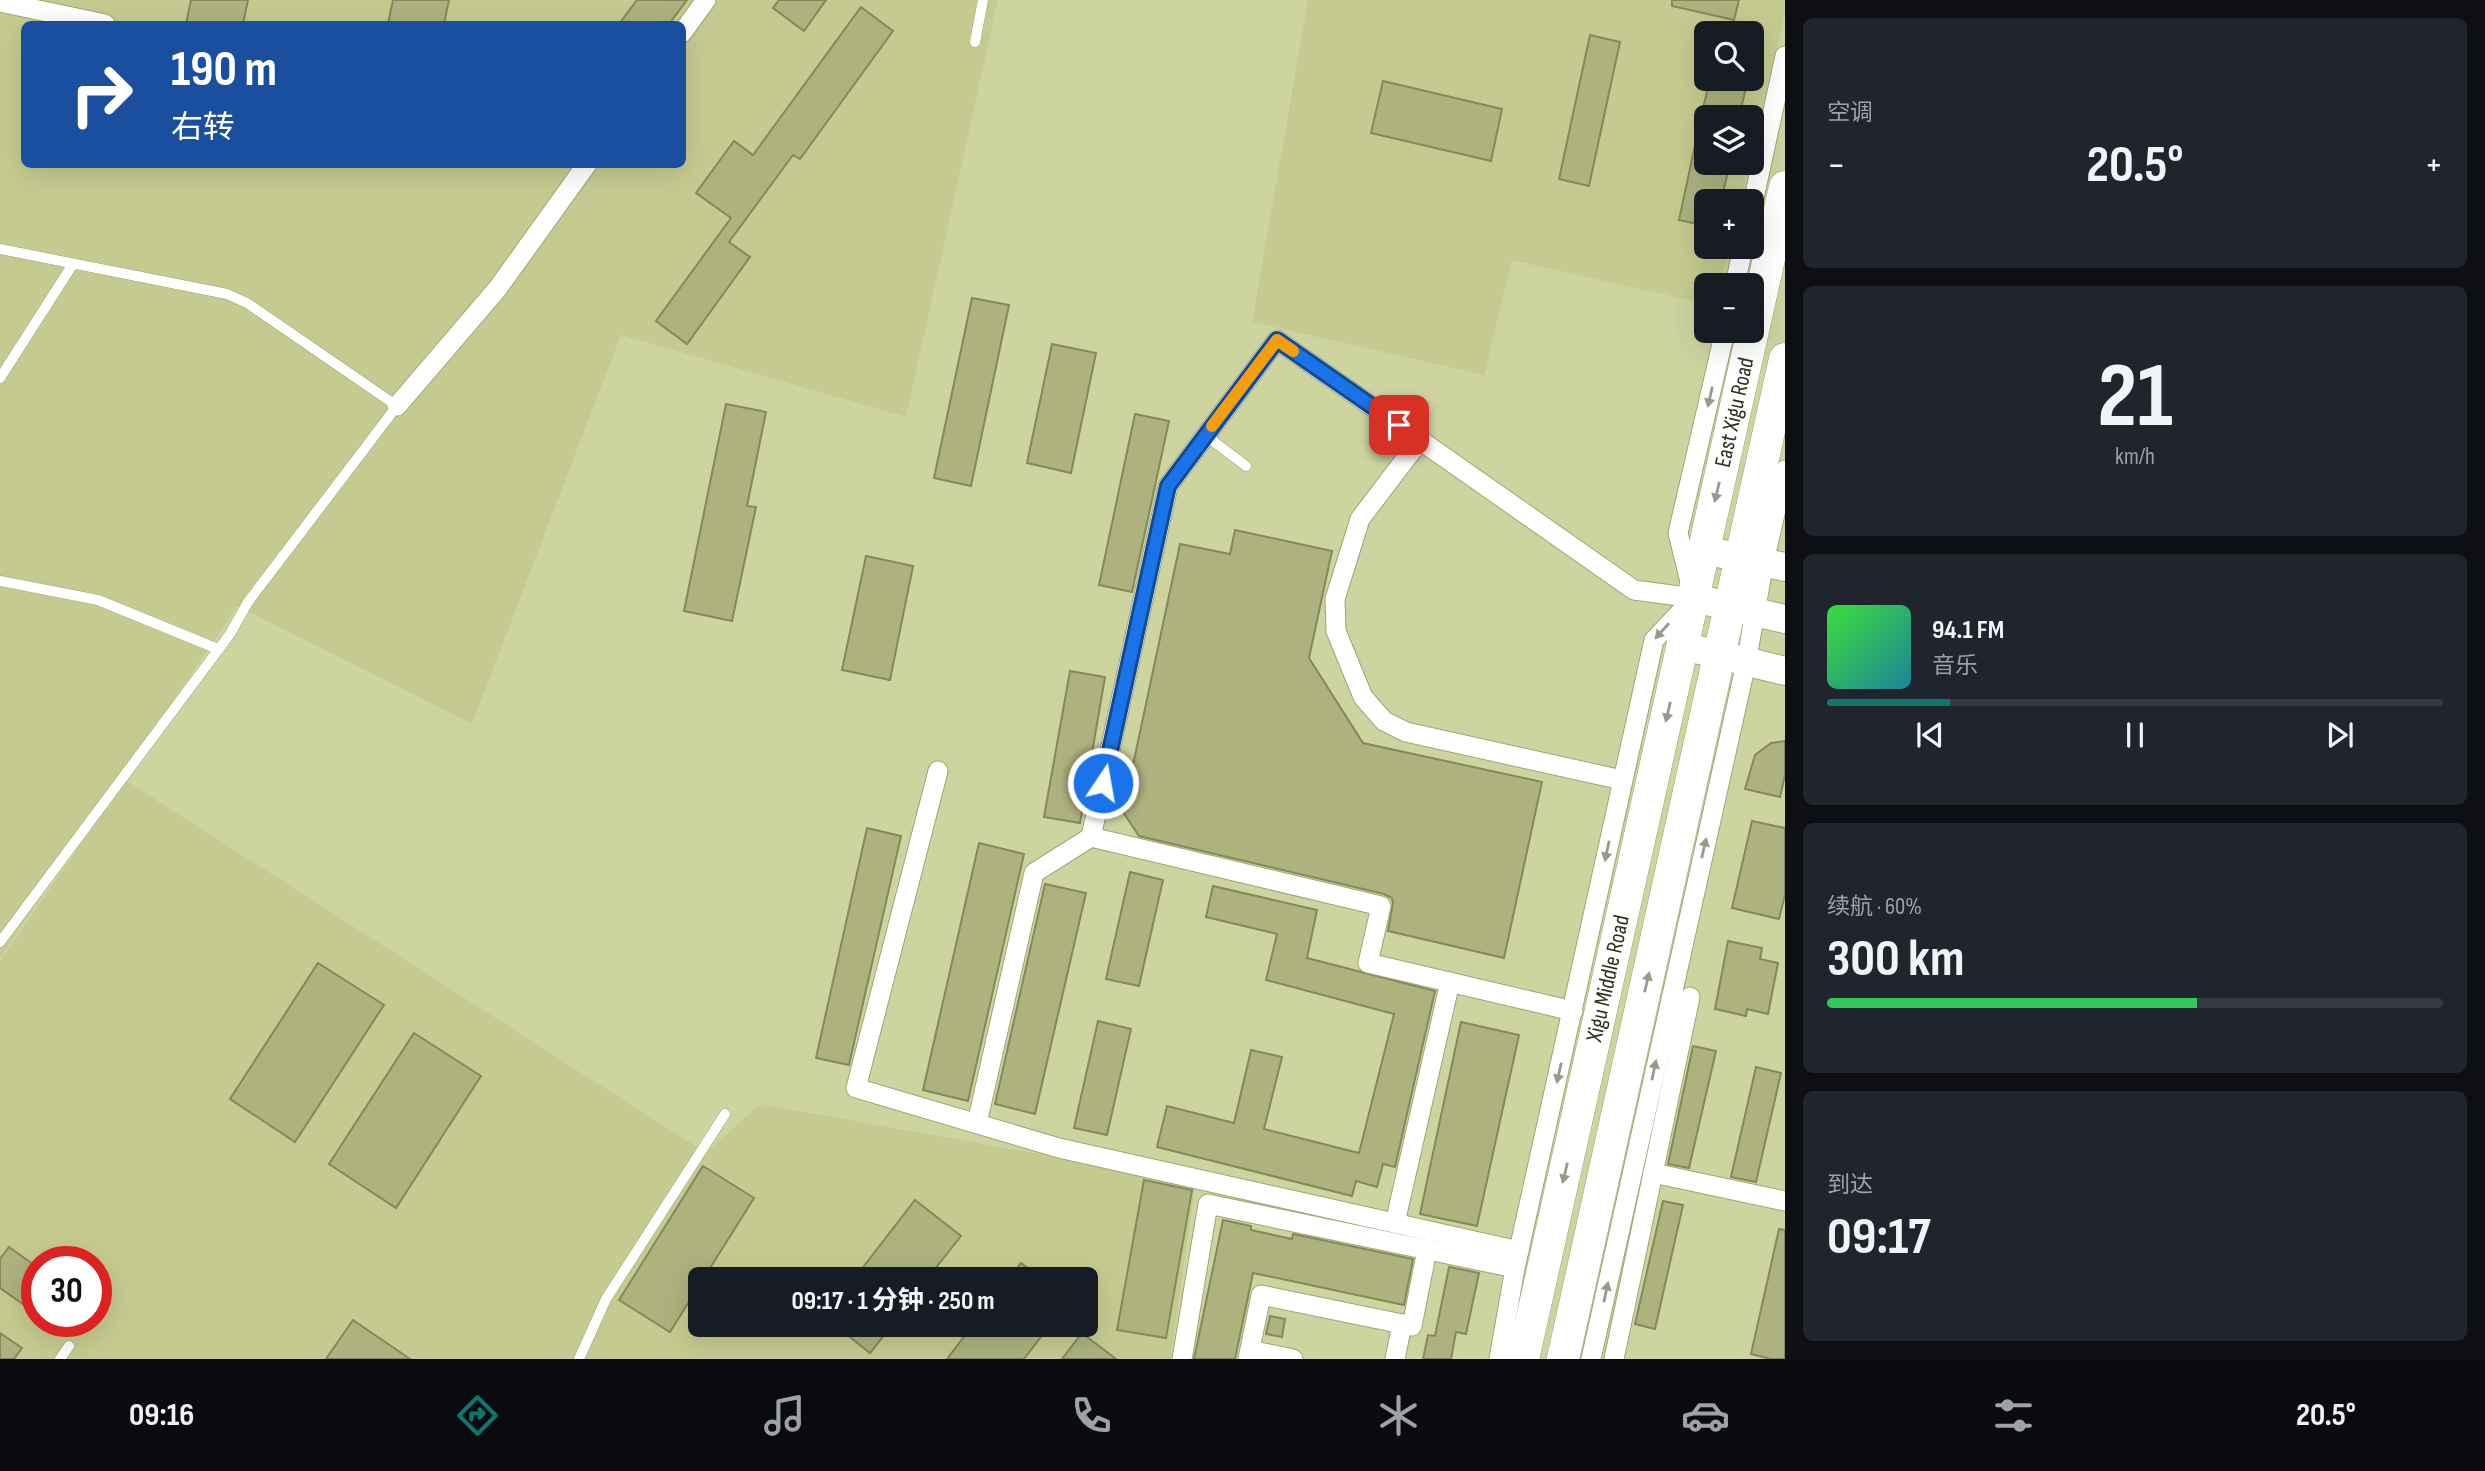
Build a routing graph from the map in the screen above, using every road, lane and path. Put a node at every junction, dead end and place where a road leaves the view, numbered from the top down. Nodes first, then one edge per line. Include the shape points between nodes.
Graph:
1 (706, 0) edge
2 (983, 0) edge
3 (0, 2) edge
4 (91, 21) edge
5 (686, 28) edge
6 (975, 42) dead end
7 (1785, 56) edge
8 (584, 168) edge
9 (1785, 187) edge
10 (1756, 189) edge
11 (0, 249) edge
12 (73, 264) junction
13 (1722, 343) edge
14 (1785, 359) edge
15 (0, 378) edge
16 (397, 406) junction
17 (1205, 435) junction
18 (1420, 440) junction
19 (1245, 466) dead end
20 (1785, 470) edge
21 (1704, 550) junction
22 (1763, 562) edge
23 (0, 581) edge
24 (1694, 598) junction
25 (1743, 610) junction
26 (1785, 619) edge
27 (1683, 646) junction
28 (218, 649) junction
29 (1732, 660) junction
30 (1785, 671) edge
31 (938, 771) dead end
32 (1622, 780) junction
33 (1091, 837) junction
34 (0, 942) edge
35 (1450, 982) junction
36 (1690, 997) dead end
37 (1573, 1011) junction
38 (725, 1114) dead end
39 (977, 1123) junction
40 (1653, 1173) junction
41 (1785, 1201) edge
42 (1395, 1223) junction
43 (1427, 1250) junction
44 (1525, 1264) junction
45 (1580, 1280) junction
46 (1402, 1324) junction
47 (69, 1346) dead end
48 (1249, 1355) edge
49 (60, 1359) edge
50 (579, 1359) edge
51 (1182, 1359) edge
52 (1293, 1359) edge
53 (1395, 1359) edge
54 (1499, 1359) edge
55 (1523, 1359) edge
56 (1563, 1359) edge
57 (1591, 1359) edge
58 (1614, 1359) edge

1 - 5 street
2 - 6 lane
3 - 4 street
7 - 10 street
8 - 16 street via 499,288
9 -> 21 main road, East Xigu Road
11 - 12 lane
12 - 15 lane
12 - 16 lane via 227,294
13 -> 24 street via 1678,533
14 - 22 main road, East Xigu Road
16 - 28 lane via 248,602
17 - 18 street via 1277,340
17 - 19 lane
17 - 33 street via 1168,486
18 - 24 street via 1634,590
18 - 32 street via 1360,519 1335,599 1336,631 1363,697 1384,721 1406,732
20 - 22 street
21 - 22 street
21 - 24 main road, East Xigu Road
22 - 25 main road, East Xigu Road
23 - 28 lane via 98,600
24 - 25 street
24 - 27 main road, Xigu Middle Road
24 -> 32 street via 1654,640
25 - 26 street
25 - 29 main road, Xigu Middle Road
27 - 29 street
27 -> 44 main road, Xigu Middle Road
28 - 34 lane
29 - 30 street
45 -> 29 main road, Xigu Middle Road
57 -> 29 street
31 - 39 street via 856,1088
32 -> 37 street
33 - 35 street via 1381,906 1368,963
33 - 39 street via 1034,873
35 - 37 street
35 - 42 street
36 - 40 street
37 -> 44 street
38 - 50 lane via 606,1299
39 - 42 street via 1059,1147
40 - 41 street
40 - 58 street
42 - 44 street
43 - 44 street
43 - 46 street via 1412,1326
43 - 51 street via 1208,1204
44 - 45 main road
44 - 54 street
44 - 55 main road, Xigu Middle Road
45 - 56 main road, Xigu Middle Road
46 - 48 street via 1261,1296
46 - 53 street
47 - 49 lane
48 - 52 street

